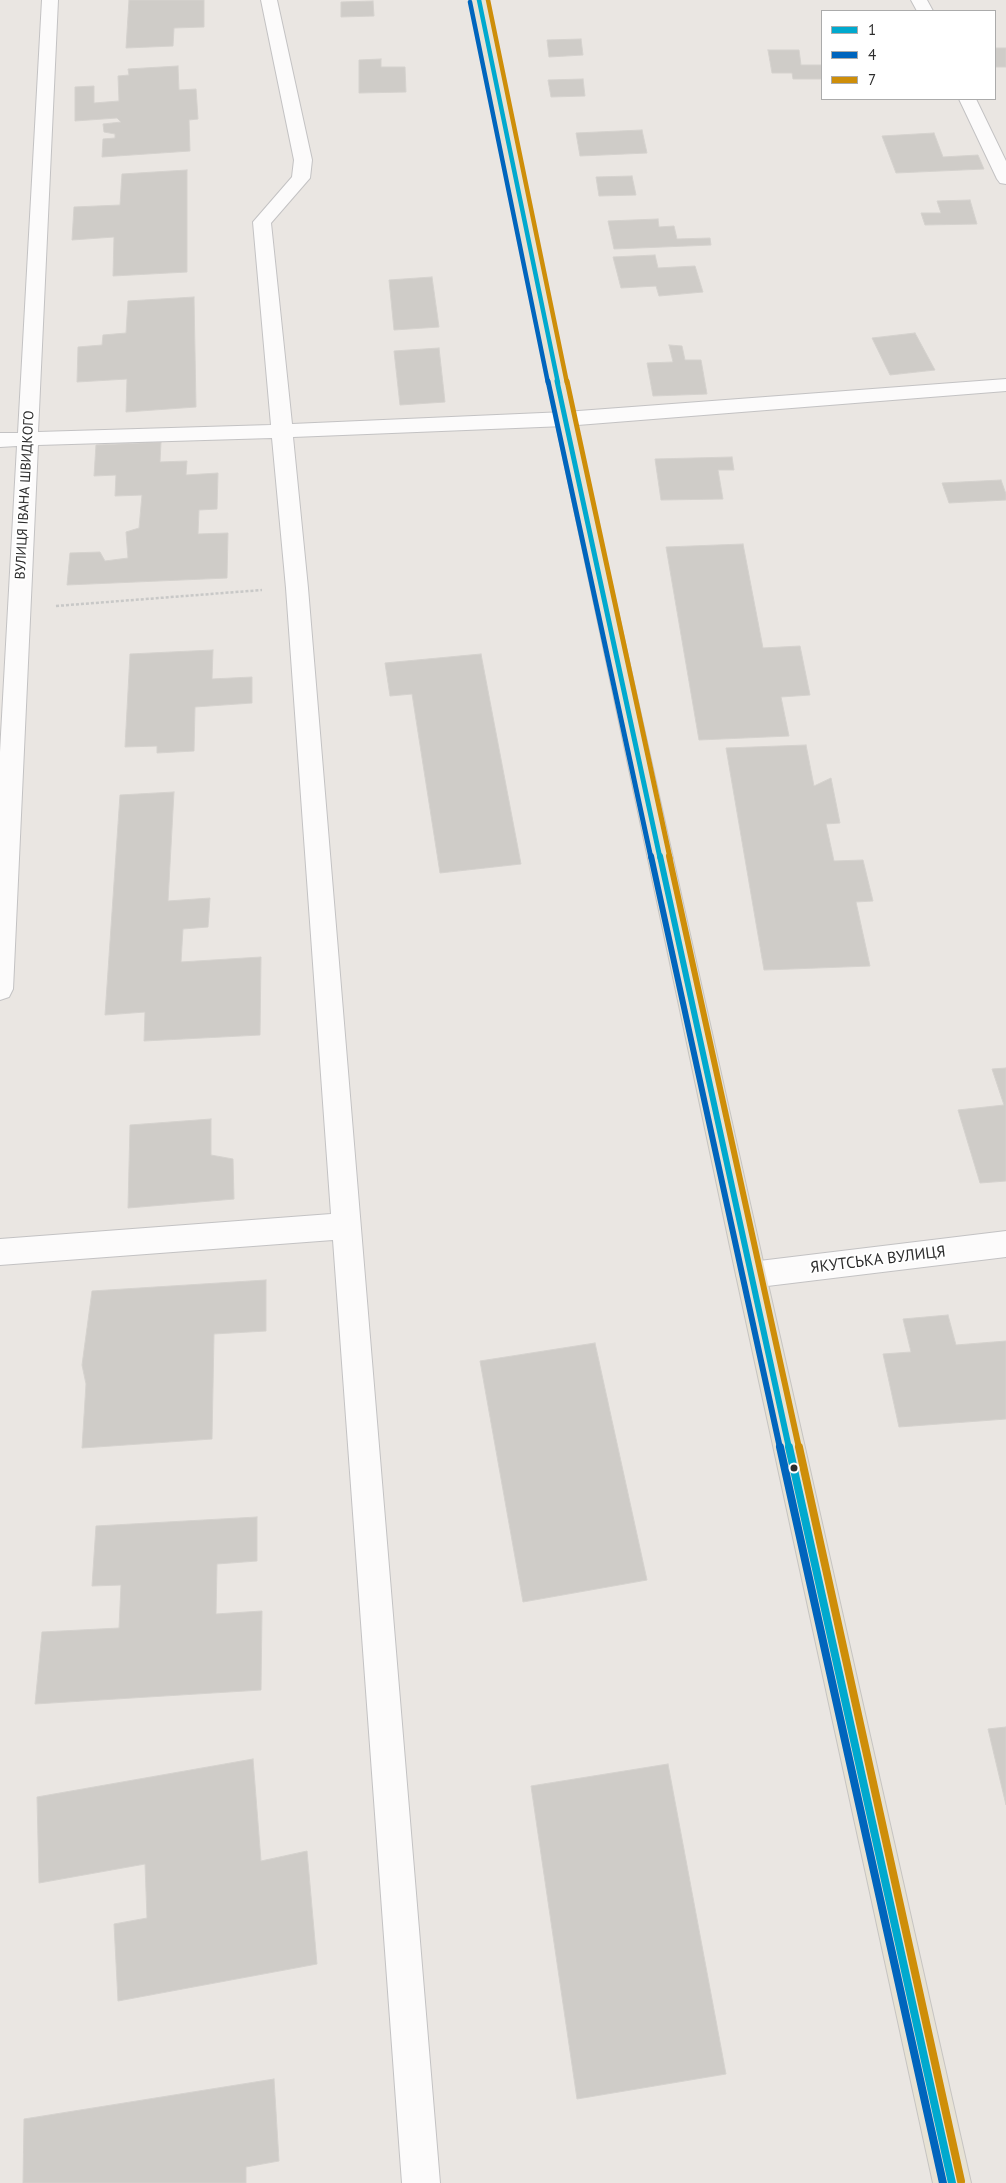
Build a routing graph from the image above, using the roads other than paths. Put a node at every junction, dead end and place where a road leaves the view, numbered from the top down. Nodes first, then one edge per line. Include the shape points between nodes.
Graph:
1 (50, 0) edge
2 (269, 0) edge
3 (478, 0) edge
4 (967, 100) edge
5 (1006, 179) edge
6 (1006, 385) edge
7 (565, 419) junction
8 (282, 431) junction
9 (28, 438) junction
10 (0, 440) edge
11 (0, 989) edge
12 (347, 1226) junction
13 (1006, 1244) edge
14 (0, 1252) edge
15 (750, 1275) junction
16 (421, 2183) edge
17 (952, 2183) edge

1 - 9 street, ВУЛИЦЯ ІВАНА ШВИДКОГО
2 - 8 street via 303,160 301,178 262,222
3 - 7 main road
4 - 5 street
6 - 7 street
7 - 8 street
7 - 15 main road
8 - 9 street
8 - 12 street
9 - 10 street
9 - 11 street, ВУЛИЦЯ ІВАНА ШВИДКОГО
12 - 14 street
12 - 16 street
13 - 15 street, ЯКУТСЬКА ВУЛИЦЯ
15 - 17 main road

